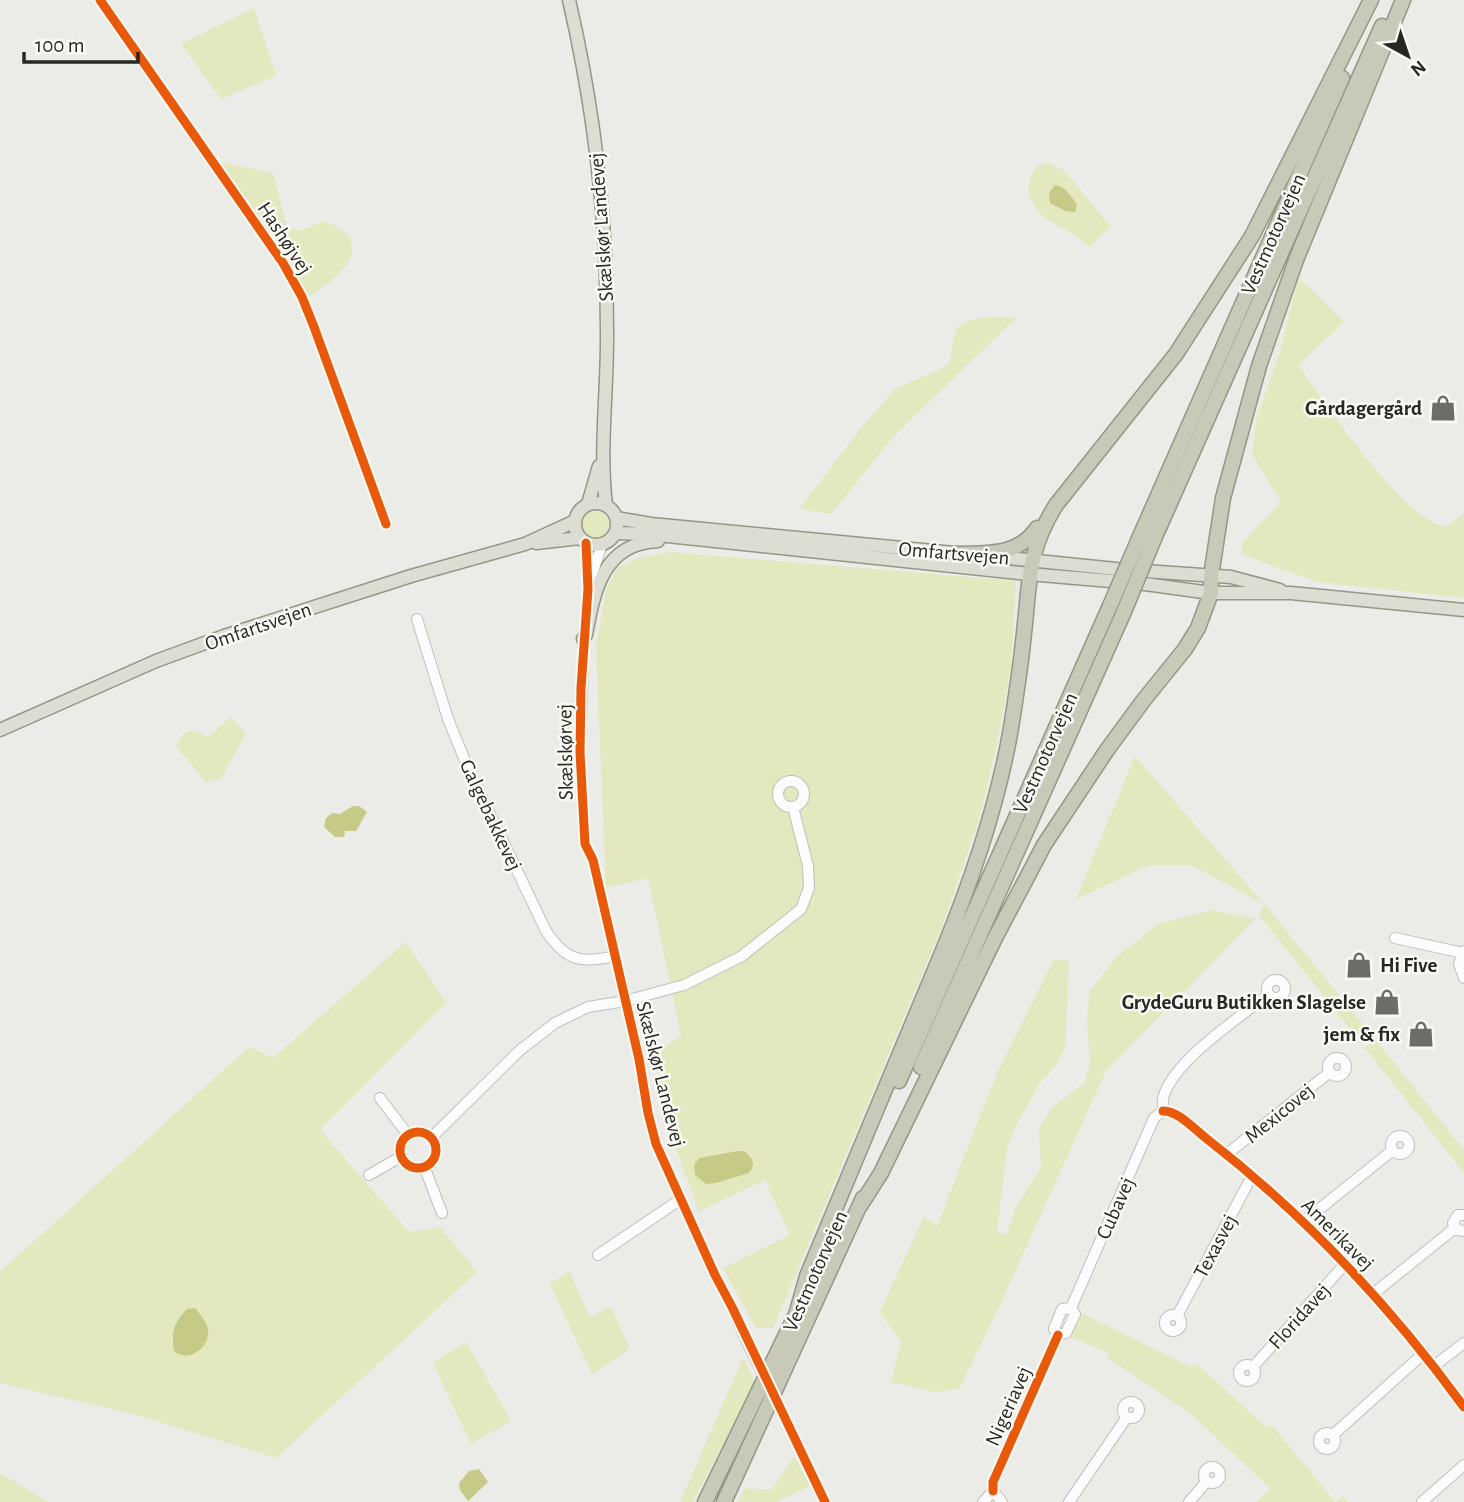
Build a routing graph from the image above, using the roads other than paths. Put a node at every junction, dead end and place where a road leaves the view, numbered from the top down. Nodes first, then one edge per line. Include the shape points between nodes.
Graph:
1 (100, 0) edge
2 (569, 0) edge
3 (1371, 0) edge
4 (1377, 0) edge
5 (1394, 0) edge
6 (1403, 0) edge
7 (602, 455) junction
8 (1086, 467) junction
9 (588, 504) junction
10 (606, 505) junction
11 (616, 518) junction
12 (575, 521) junction
13 (386, 524) dead end
14 (615, 533) junction
15 (1148, 537) junction
16 (583, 540) junction
17 (714, 541) junction
18 (525, 544) junction
19 (602, 544) junction
20 (955, 554) junction
21 (1030, 567) junction
22 (1211, 576) junction
23 (1145, 584) junction
24 (588, 589) junction
25 (1211, 593) junction
26 (1291, 593) junction
27 (1464, 610) edge
28 (1116, 611) junction
29 (417, 619) dead end
30 (583, 639) junction
31 (0, 730) edge
32 (793, 807) dead end
33 (1395, 938) dead end
34 (1464, 952) edge
35 (615, 956) junction
36 (1464, 978) edge
37 (1269, 994) dead end
38 (625, 1001) junction
39 (1331, 1072) dead end
40 (380, 1098) dead end
41 (1163, 1111) junction
42 (408, 1135) junction
43 (431, 1138) junction
44 (1393, 1150) dead end
45 (1227, 1154) junction
46 (402, 1156) junction
47 (424, 1166) junction
48 (369, 1175) dead end
49 (1252, 1175) junction
50 (681, 1199) junction
51 (860, 1206) junction
52 (442, 1213) dead end
53 (1464, 1215) edge
54 (1303, 1222) junction
55 (1459, 1230) edge
56 (598, 1255) dead end
57 (1345, 1264) junction
58 (1373, 1294) junction
59 (796, 1315) junction
60 (1177, 1316) dead end
61 (1058, 1335) joint
62 (1464, 1343) edge
63 (1424, 1353) junction
64 (1434, 1366) junction
65 (1253, 1367) dead end
66 (1464, 1407) edge
67 (1127, 1417) dead end
68 (1333, 1435) dead end
69 (1464, 1465) edge
70 (1207, 1481) dead end
71 (993, 1492) junction
72 (705, 1502) edge
73 (724, 1502) edge
74 (825, 1502) edge
75 (983, 1502) edge
76 (1002, 1502) edge
77 (1069, 1502) edge
78 (1189, 1502) edge
79 (1422, 1502) edge

1 - 13 street, Hashøjvej via 302,297
2 - 7 main road, Skælskør Landevej via 592,121 607,273
3 - 8 highway via 1252,236 1176,354
4 - 15 highway, Vestmotorvejen
5 - 15 highway, Vestmotorvejen
6 - 22 highway via 1296,260 1259,366 1223,498
7 - 9 main road, Skælskør Landevej
7 - 10 main road, Skælskør Landevej
8 - 20 highway via 1017,547
8 - 21 highway via 1042,527
9 - 10 main road
9 - 12 main road
10 - 11 main road
11 - 14 main road
11 - 20 main road, Omfartsvejen
12 - 16 main road via 576,533
12 - 18 main road, Omfartsvejen
14 - 17 main road, Omfartsvejen
14 - 19 main road
15 - 28 highway, Vestmotorvejen, bridge
16 - 18 main road, Omfartsvejen
16 - 19 main road
16 - 24 street, Skælskørvej
17 - 21 main road, Omfartsvejen
17 - 30 main road via 647,541 623,551 602,575
18 - 31 main road, Omfartsvejen via 225,636
19 - 24 street, Skælskørvej
20 - 21 main road, Omfartsvejen
21 - 22 main road, Omfartsvejen
21 - 23 main road, Omfartsvejen
21 - 59 highway via 1011,730 982,844 944,948 807,1276
22 - 23 main road via 1195,584
22 - 25 highway
22 - 26 main road, Omfartsvejen
23 - 25 main road, Omfartsvejen
24 - 30 street, Skælskørvej
25 - 26 main road, Omfartsvejen
25 - 51 highway via 1185,649 1114,740 1044,845 881,1173
26 - 27 main road, Omfartsvejen
28 - 51 highway, Vestmotorvejen
28 - 59 highway, Vestmotorvejen
29 - 35 street, Galgebakkevej via 468,768 546,931 566,954 584,961
30 - 35 street, Skælskørvej via 580,752 585,844 593,860
32 - 38 street via 808,866 809,888 801,909 742,956 684,985
33 - 34 street
34 - 36 street via 1460,964
35 - 38 street, Skælskør Landevej
37 - 41 street, Cubavej via 1184,1064 1163,1097
38 - 43 street via 588,1007 555,1023 519,1051
38 - 50 street, Skælskør Landevej via 656,1144
39 - 45 street, Mexicovej
40 - 42 street
41 - 45 street, Amerikavej via 1177,1116
41 - 61 street, Cubavej via 1154,1118 1071,1308 1075,1314 1071,1324 1066,1333
42 - 43 street via 420,1132
42 - 46 street via 401,1144
43 - 47 street via 435,1154
44 - 54 street
45 - 49 street, Amerikavej
46 - 47 street via 412,1166
46 - 48 street
47 - 52 street
49 - 54 street, Amerikavej
49 - 60 street, Texasvej
50 - 56 street
50 - 74 street, Skælskør Landevej, bridge via 724,1303
51 - 73 highway, Vestmotorvejen
53 - 55 street via 1455,1217 1453,1223
54 - 57 street, Amerikavej
55 - 58 street
57 - 58 street, Amerikavej
57 - 65 street, Floridavej
58 - 63 street, Amerikavej
59 - 72 highway, Vestmotorvejen
61 - 71 street, Nigeriavej via 993,1482
62 - 64 street
63 - 64 street, Amerikavej
63 - 68 street
64 - 66 street, Amerikavej
67 - 77 street
69 - 79 street
70 - 78 street
71 - 75 street
71 - 76 street

